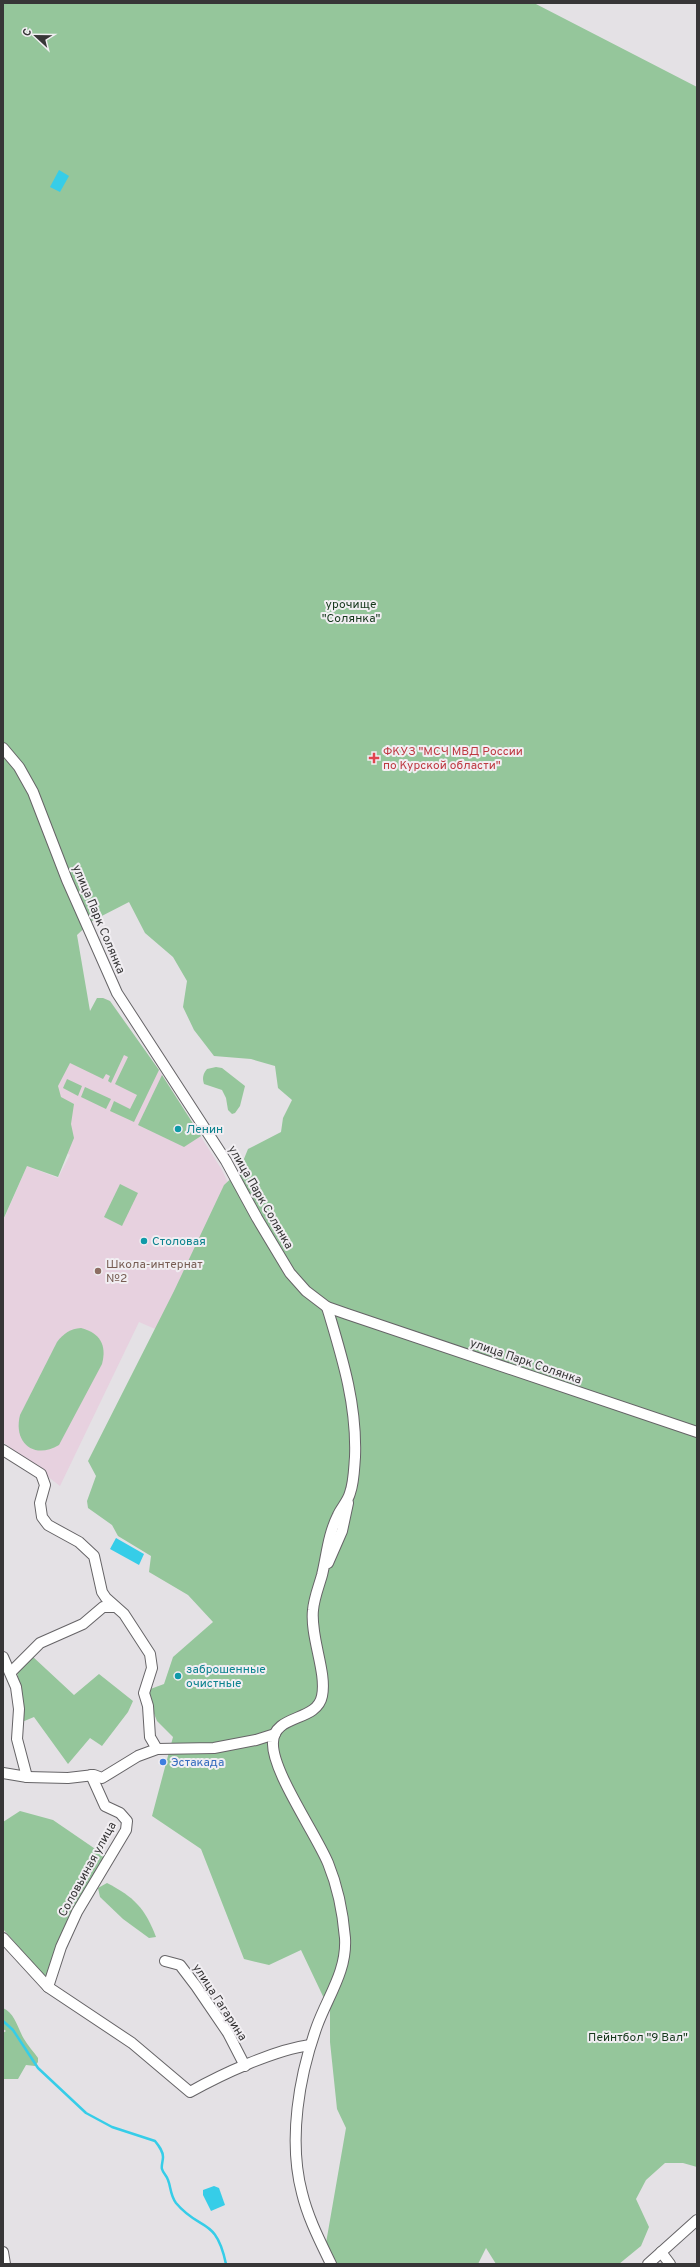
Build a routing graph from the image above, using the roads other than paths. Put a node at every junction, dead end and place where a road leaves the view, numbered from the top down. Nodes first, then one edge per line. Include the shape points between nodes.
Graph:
1 (3, 748) edge
2 (327, 1307) junction
3 (697, 1432) edge
4 (3, 1450) edge
5 (115, 1607) junction
6 (3, 1657) edge
7 (11, 1672) junction
8 (274, 1734) junction
9 (157, 1749) junction
10 (3, 1773) edge
11 (91, 1775) junction
12 (28, 1777) junction
13 (3, 1938) edge
14 (165, 1961) dead end
15 (48, 1987) junction
16 (310, 2044) junction
17 (245, 2066) junction
18 (697, 2220) edge
19 (3, 2252) edge
20 (661, 2252) junction
21 (5, 2264) edge
22 (331, 2264) edge
23 (648, 2264) edge
24 (670, 2264) edge

1 - 2 street, улица Парк Солянка via 33,792 70,888 117,993 226,1161 290,1273 306,1291
2 - 3 street, улица Парк Солянка
2 - 8 street via 344,1361 354,1417 354,1468 350,1495 338,1515 329,1539 313,1608 312,1626 322,1698 314,1710 280,1726
4 - 5 street via 41,1474 46,1484 42,1517 48,1524 89,1550 97,1562 102,1592
5 - 7 street via 104,1607 83,1624 40,1643
5 - 9 street via 124,1614 150,1654 152,1668 144,1693 148,1706 150,1737
6 - 7 street
7 - 12 street via 19,1709 17,1739
8 - 9 street via 214,1748
8 - 16 street via 272,1743 279,1769 329,1864 345,1940 342,1967
9 - 11 street via 138,1756 102,1778
10 - 12 street
11 - 12 street via 68,1778
11 - 15 street, Соловьиная улица via 105,1806 120,1812 127,1821 126,1830 77,1912 61,1947
13 - 15 street
14 - 17 street, улица Гагарина via 180,1965 196,1986 228,2033
15 - 17 street via 132,2043 190,2092
16 - 17 street
16 - 22 street via 298,2114 298,2172 302,2193 316,2233
18 - 20 street
19 - 21 street
20 - 23 street
20 - 24 street

